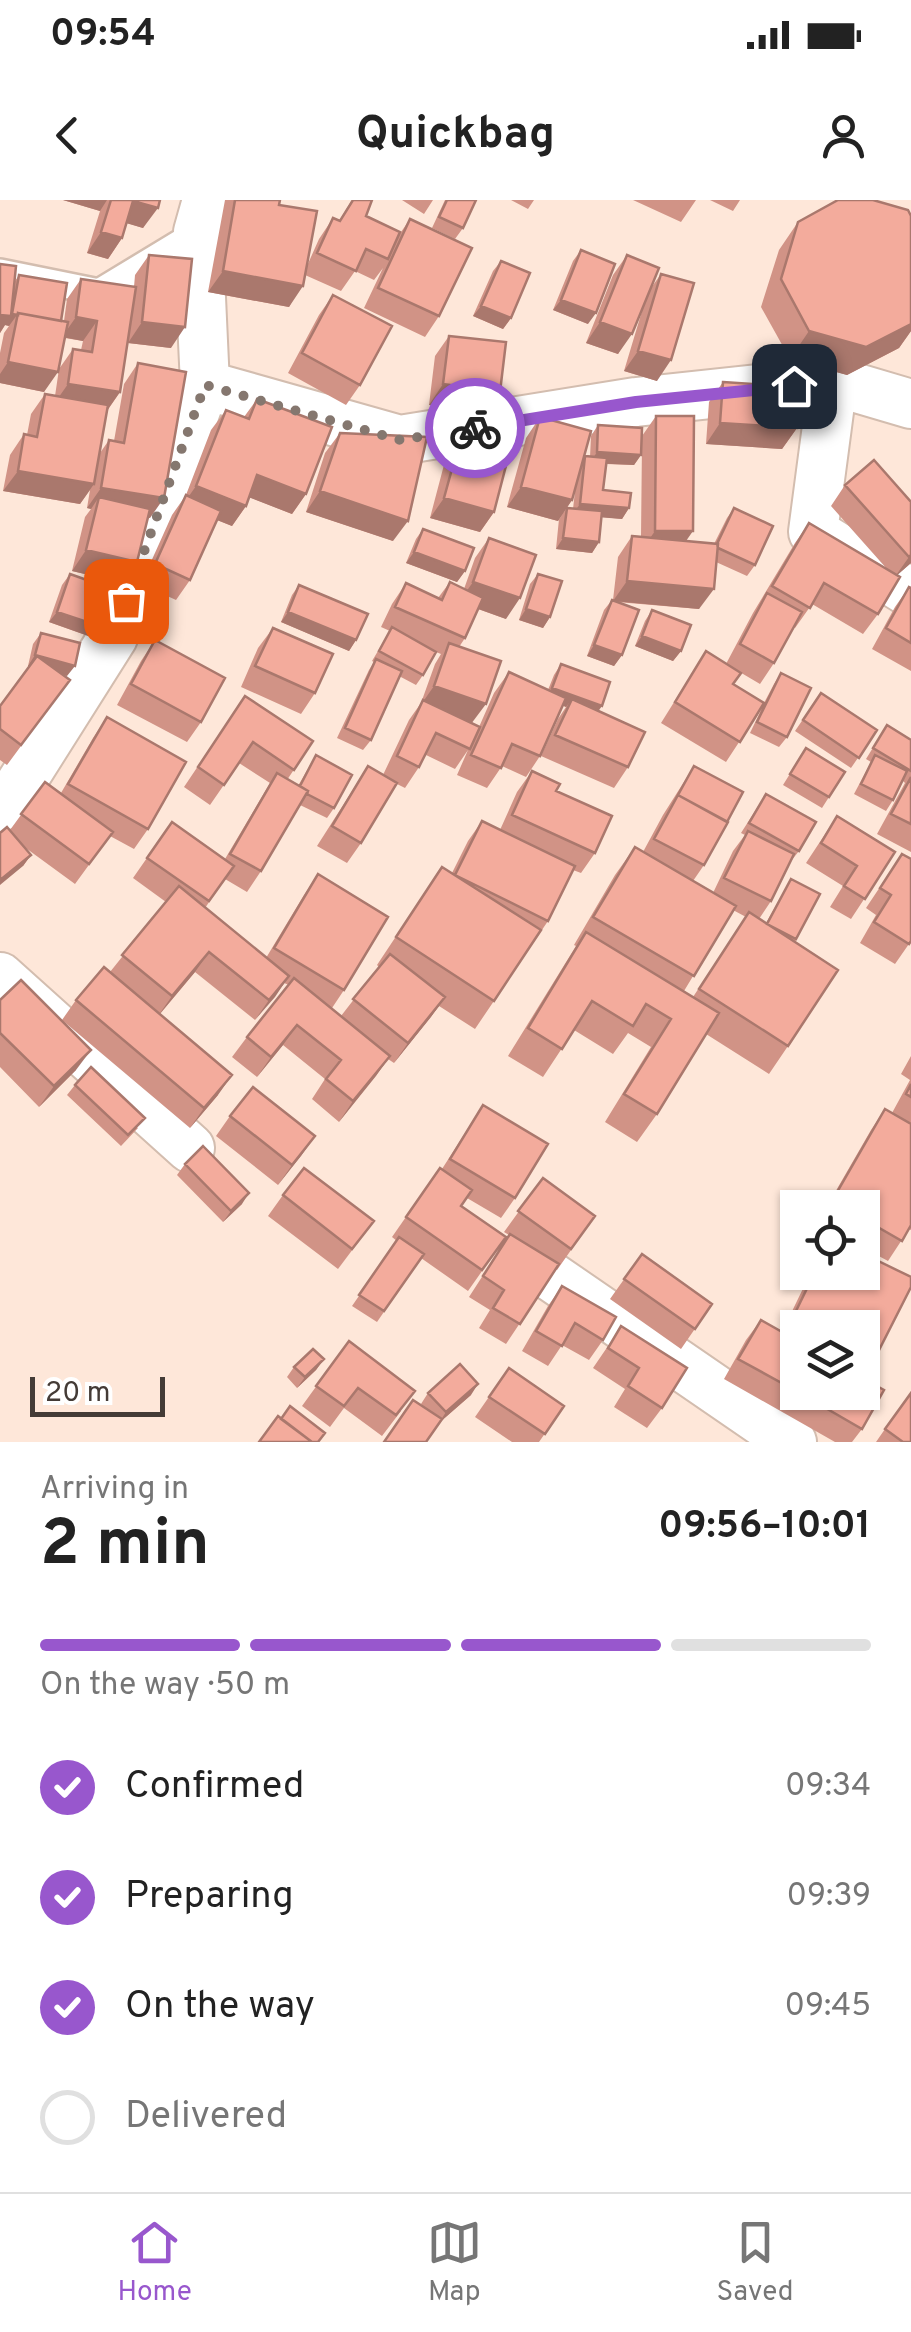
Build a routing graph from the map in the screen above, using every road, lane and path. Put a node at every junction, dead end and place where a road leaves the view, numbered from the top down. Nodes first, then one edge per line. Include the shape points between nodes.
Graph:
1 (202, 216) edge
2 (0, 272) edge
3 (833, 382) junction
4 (205, 385) junction
5 (911, 404) edge
6 (911, 593) edge
7 (0, 807) edge
8 (0, 977) edge
9 (190, 1148) dead end
10 (543, 1271) edge
11 (792, 1442) edge

1 - 2 lane via 99,292
1 - 4 street
3 - 4 street via 636,402 400,440
3 - 5 street
3 - 6 street via 813,532
4 - 7 street via 113,637
8 - 9 street
10 - 11 street

